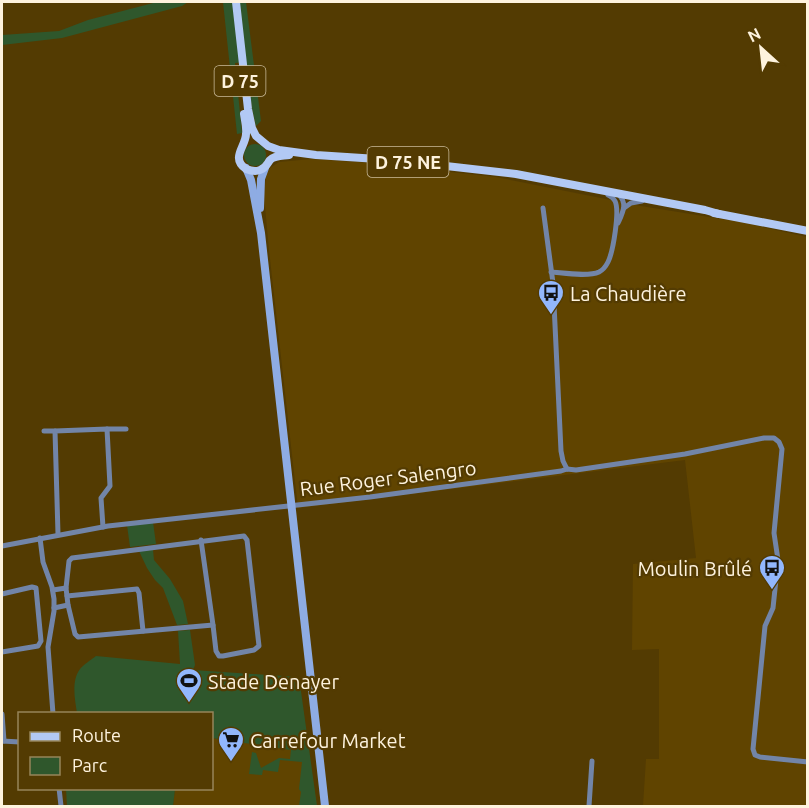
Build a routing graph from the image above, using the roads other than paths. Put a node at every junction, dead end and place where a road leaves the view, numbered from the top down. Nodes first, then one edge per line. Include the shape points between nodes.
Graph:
1 (236, 2) edge
2 (237, 16) junction
3 (264, 143) junction
4 (243, 144) junction
5 (316, 155) junction
6 (267, 164) junction
7 (246, 168) junction
8 (619, 195) junction
9 (642, 201) junction
10 (543, 208) dead end
11 (617, 208) junction
12 (624, 208) junction
13 (718, 214) junction
14 (617, 224) junction
15 (807, 231) edge
16 (261, 233) junction
17 (552, 272) junction
18 (107, 429) junction
19 (126, 429) dead end
20 (55, 431) junction
21 (44, 432) dead end
22 (567, 468) junction
23 (290, 505) junction
24 (103, 526) junction
25 (58, 534) junction
26 (40, 538) junction
27 (201, 540) junction
28 (2, 546) edge
29 (66, 588) junction
30 (53, 590) junction
31 (2, 594) edge
32 (67, 596) junction
33 (68, 605) junction
34 (54, 608) junction
35 (213, 625) junction
36 (143, 631) junction
37 (2, 652) edge
38 (53, 712) edge
39 (2, 714) edge
40 (3, 741) edge
41 (18, 742) edge
42 (592, 761) dead end
43 (807, 762) edge
44 (59, 790) edge
45 (61, 807) edge
46 (325, 807) edge
47 (589, 807) edge

1 - 2 main road, D 75
2 - 3 main road, D 75 via 250,117 255,134
2 - 4 main road, D 75 via 246,132
3 - 4 main road via 252,140
3 - 5 main road, D 75 NE via 284,151
3 - 6 main road via 270,152
4 - 7 main road via 239,158
5 - 6 main road, D 75 NE via 277,157
5 - 8 main road, D 75 NE via 499,172
6 - 7 main road via 255,171
6 - 16 main road via 261,186
7 - 16 main road
8 - 9 main road, D 75 NE
8 - 11 street
8 - 11 street via 615,200
8 - 12 street
8 - 13 main road, D 75 NE
9 - 12 street
9 - 13 main road, D 75 NE
10 - 17 street
11 - 14 street
12 - 14 street
13 - 15 main road, D 75 NE
14 - 17 street via 610,259 602,270 589,274
16 - 23 main road
17 - 22 street via 561,451
18 - 19 street
18 - 20 street
18 - 24 street via 110,486 101,498
20 - 21 street
20 - 25 street
22 - 23 street, Rue Roger Salengro via 434,489
22 - 43 street, Rue Roger Salengro via 574,471 777,439 782,449 774,533 778,560 772,611 765,626 753,749 760,757
23 - 24 street, Rue Roger Salengro
23 - 46 main road
24 - 25 street, Rue Roger Salengro
25 - 26 street, Rue Roger Salengro
26 - 28 street, Rue Roger Salengro
26 - 30 street
27 - 29 street via 72,558
27 - 35 street
27 - 35 street via 246,537 259,646 219,656
29 - 30 street
29 - 32 street
30 - 34 street
31 - 37 street via 35,587 40,644
32 - 33 street
32 - 36 street via 137,590
33 - 34 street
33 - 36 street via 78,637
34 - 38 street via 48,647
35 - 36 street
39 - 40 street
40 - 41 street
42 - 47 street
44 - 45 street

